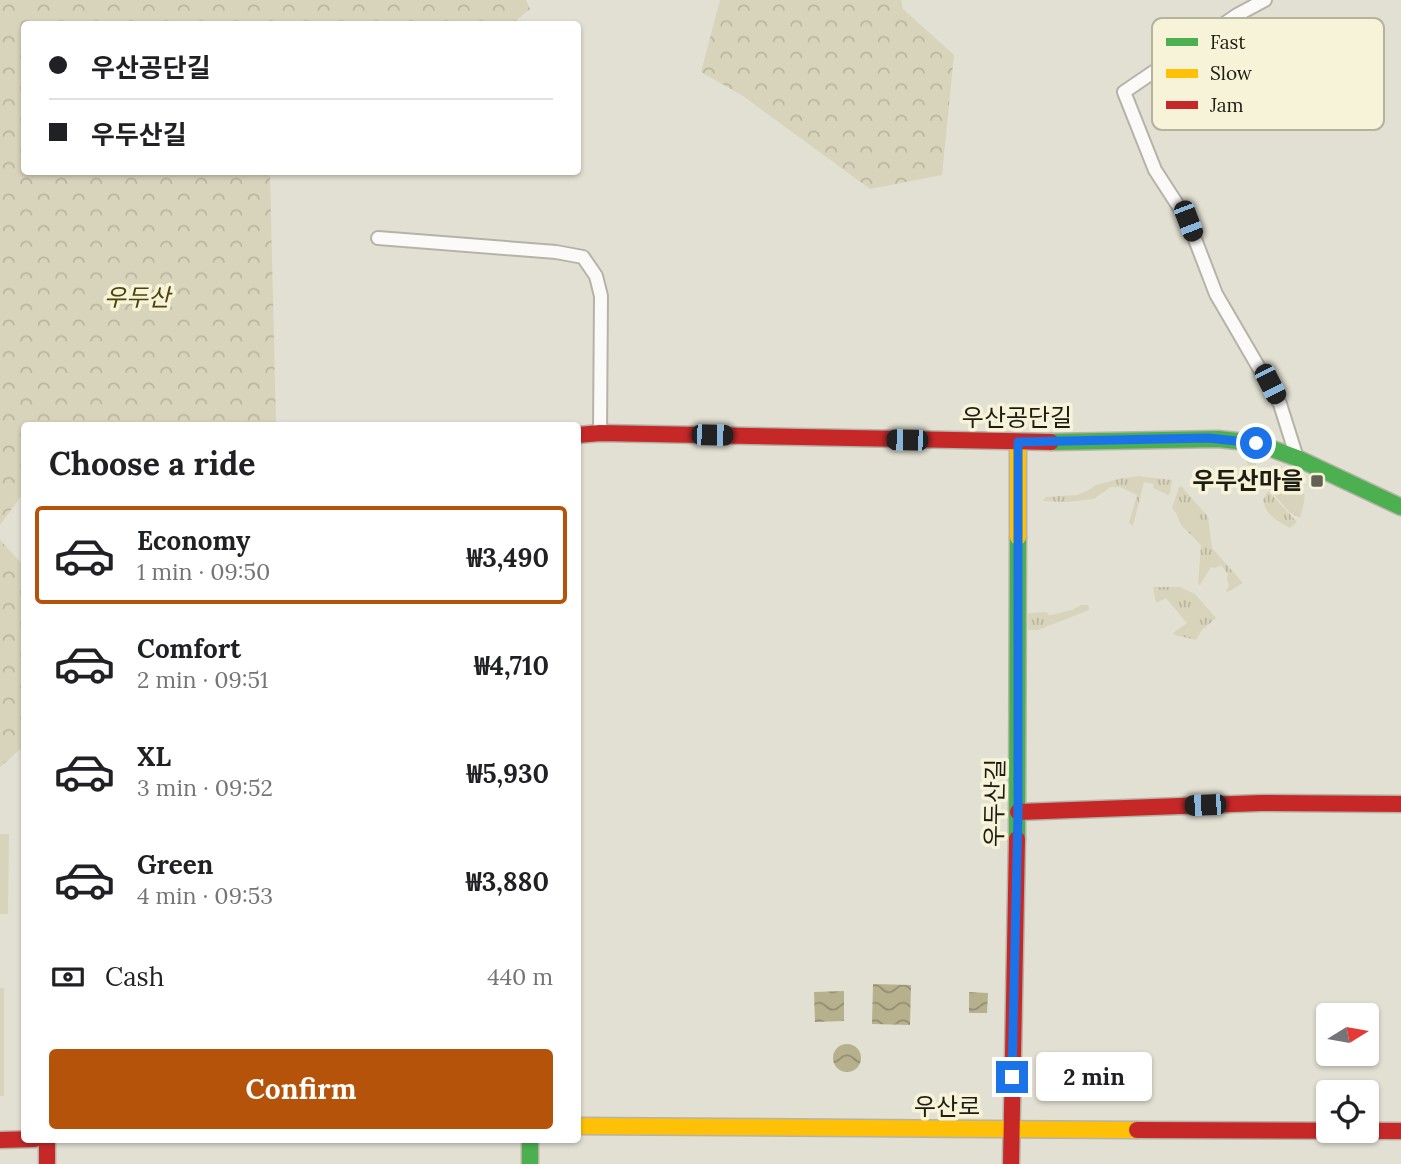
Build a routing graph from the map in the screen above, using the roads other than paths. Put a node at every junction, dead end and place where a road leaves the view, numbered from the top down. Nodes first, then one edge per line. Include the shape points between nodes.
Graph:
1 (1265, 0) edge
2 (1233, 18) edge
3 (1152, 73) edge
4 (378, 238) dead end
5 (600, 433) junction
6 (581, 435) edge
7 (1018, 442) junction
8 (1297, 458) junction
9 (1401, 507) edge
10 (1401, 804) edge
11 (1018, 812) junction
12 (581, 1126) edge
13 (1010, 1130) junction
14 (1401, 1131) edge
15 (21, 1139) edge
16 (0, 1140) edge
17 (47, 1143) edge
18 (530, 1143) edge
19 (47, 1164) edge
20 (530, 1164) edge
21 (1011, 1164) edge

1 - 2 street
3 - 8 street via 1124,92 1155,170 1188,221 1216,294 1280,404
4 - 5 street via 583,257 596,276 601,296
5 - 6 street, 우산공단길
5 - 7 street, 우산공단길
7 - 8 street, 우산공단길 via 1218,439 1256,443
7 - 11 street, 우두산길
8 - 9 street, 우산공단길
10 - 11 street via 1261,803
11 - 13 street, 우두산길
12 - 13 street, 우산로
13 - 14 street, 우산로
13 - 21 street, 우두산길
15 - 16 street
17 - 19 street
18 - 20 street

